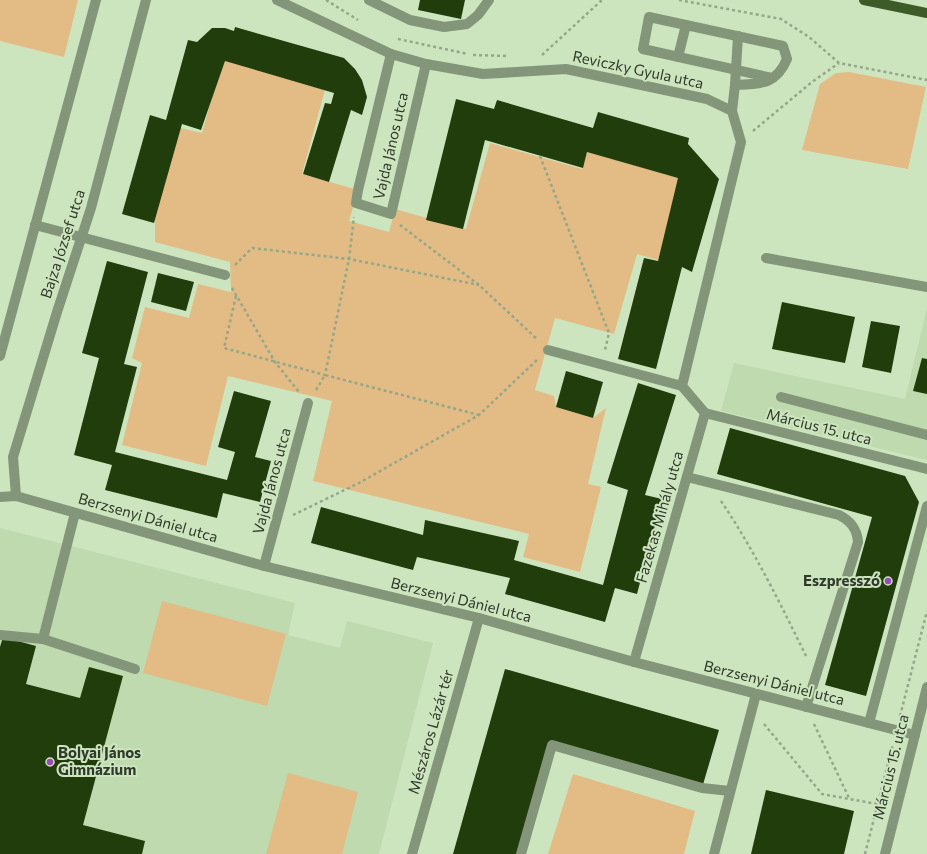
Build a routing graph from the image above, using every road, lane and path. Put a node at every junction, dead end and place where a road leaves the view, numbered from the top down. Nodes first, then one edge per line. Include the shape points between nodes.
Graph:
1 (96, 0) edge
2 (146, 0) edge
3 (369, 0) edge
4 (489, 0) edge
5 (679, 0) edge
6 (282, 1) edge
7 (869, 1) edge
8 (927, 13) edge
9 (686, 25) junction
10 (738, 36) junction
11 (390, 54) junction
12 (678, 57) junction
13 (839, 63) junction
14 (426, 64) junction
15 (735, 70) junction
16 (772, 78) junction
17 (927, 80) edge
18 (735, 85) junction
19 (732, 111) junction
20 (741, 142) junction
21 (540, 156) dead end
22 (356, 203) junction
23 (391, 214) junction
24 (36, 226) junction
25 (82, 238) junction
26 (766, 258) dead end
27 (349, 259) junction
28 (225, 275) junction
29 (479, 285) junction
30 (927, 287) edge
31 (236, 296) junction
32 (4, 327) edge
33 (548, 350) junction
34 (0, 356) edge
35 (275, 362) junction
36 (601, 364) junction
37 (325, 375) junction
38 (682, 386) junction
39 (781, 397) dead end
40 (308, 403) joint
41 (705, 413) junction
42 (479, 415) junction
43 (927, 434) edge
44 (927, 469) edge
45 (687, 477) junction
46 (708, 482) junction
47 (16, 496) junction
48 (0, 497) edge
49 (927, 506) edge
50 (75, 513) junction
51 (276, 523) junction
52 (264, 566) junction
53 (479, 618) junction
54 (0, 635) edge
55 (43, 639) junction
56 (634, 662) junction
57 (135, 669) dead end
58 (816, 676) junction
59 (927, 687) edge
60 (756, 694) junction
61 (806, 707) junction
62 (752, 710) junction
63 (870, 723) junction
64 (915, 735) junction
65 (730, 791) junction
66 (849, 798) junction
67 (877, 804) dead end
68 (412, 854) edge
69 (521, 854) edge
70 (714, 854) edge
71 (885, 854) edge

1 - 24 street, Bajza József utca
2 - 25 street, Bajza József utca
3 - 4 street via 410,20 444,27 467,24 478,15
5 - 13 path via 781,19
6 - 11 street, Reviczky Gyula utca
7 - 8 main road
9 - 10 street
9 - 12 street
9 - 12 street via 649,17 643,49
10 - 15 street
10 - 16 street via 783,46 787,59 782,72
11 - 14 street, Reviczky Gyula utca
11 - 22 street, Vajda János utca
12 - 15 street
13 - 17 path
13 - 20 path via 782,105
14 - 19 street, Reviczky Gyula utca via 483,74 566,69 707,99
14 - 23 street, Vajda János utca
15 - 16 street
15 - 18 street
16 - 18 street via 763,83
18 - 19 street
19 - 20 street
20 - 38 street
21 - 36 path via 609,333
22 - 23 street, Vajda János utca
22 - 27 path
23 - 29 path via 403,229
24 - 25 street
24 - 32 street, Bajza József utca
25 - 28 street
25 - 47 street, Bajza József utca via 13,457
26 - 30 street
27 - 28 path via 252,248
27 - 29 path
27 - 37 path
28 - 31 path
29 - 33 path
31 - 35 path
31 - 35 path via 224,348
32 - 34 street, Bajza József utca
33 - 36 street
33 - 42 path
35 - 37 path
35 - 40 path
36 - 38 street
37 - 42 path
38 - 41 street
39 - 43 street
40 - 51 street, Vajda János utca
41 - 44 street, Március 15. utca
41 - 45 street, Fazekas Mihály utca
42 - 51 path via 359,483
45 - 46 street
45 - 56 street, Fazekas Mihály utca
46 - 58 path via 740,530
46 - 58 street via 839,515 848,520 857,532 858,542
47 - 48 street, Berzsenyi Dániel utca
47 - 50 street, Berzsenyi Dániel utca
49 - 63 street
50 - 52 street, Berzsenyi Dániel utca
50 - 55 street
51 - 52 street, Vajda János utca
52 - 53 street, Berzsenyi Dániel utca
53 - 56 street, Berzsenyi Dániel utca
53 - 68 street, Mészáros Lázár tér
54 - 55 street
55 - 57 street
56 - 60 street, Berzsenyi Dániel utca
58 - 61 street
59 - 64 street, Március 15. utca
60 - 61 street, Berzsenyi Dániel utca
60 - 62 street
61 - 63 street, Berzsenyi Dániel utca
61 - 66 path
62 - 65 street
62 - 66 path via 822,794
63 - 64 street, Berzsenyi Dániel utca
64 - 71 street, Március 15. utca
65 - 69 street via 702,788 552,745
65 - 70 street
66 - 67 path

